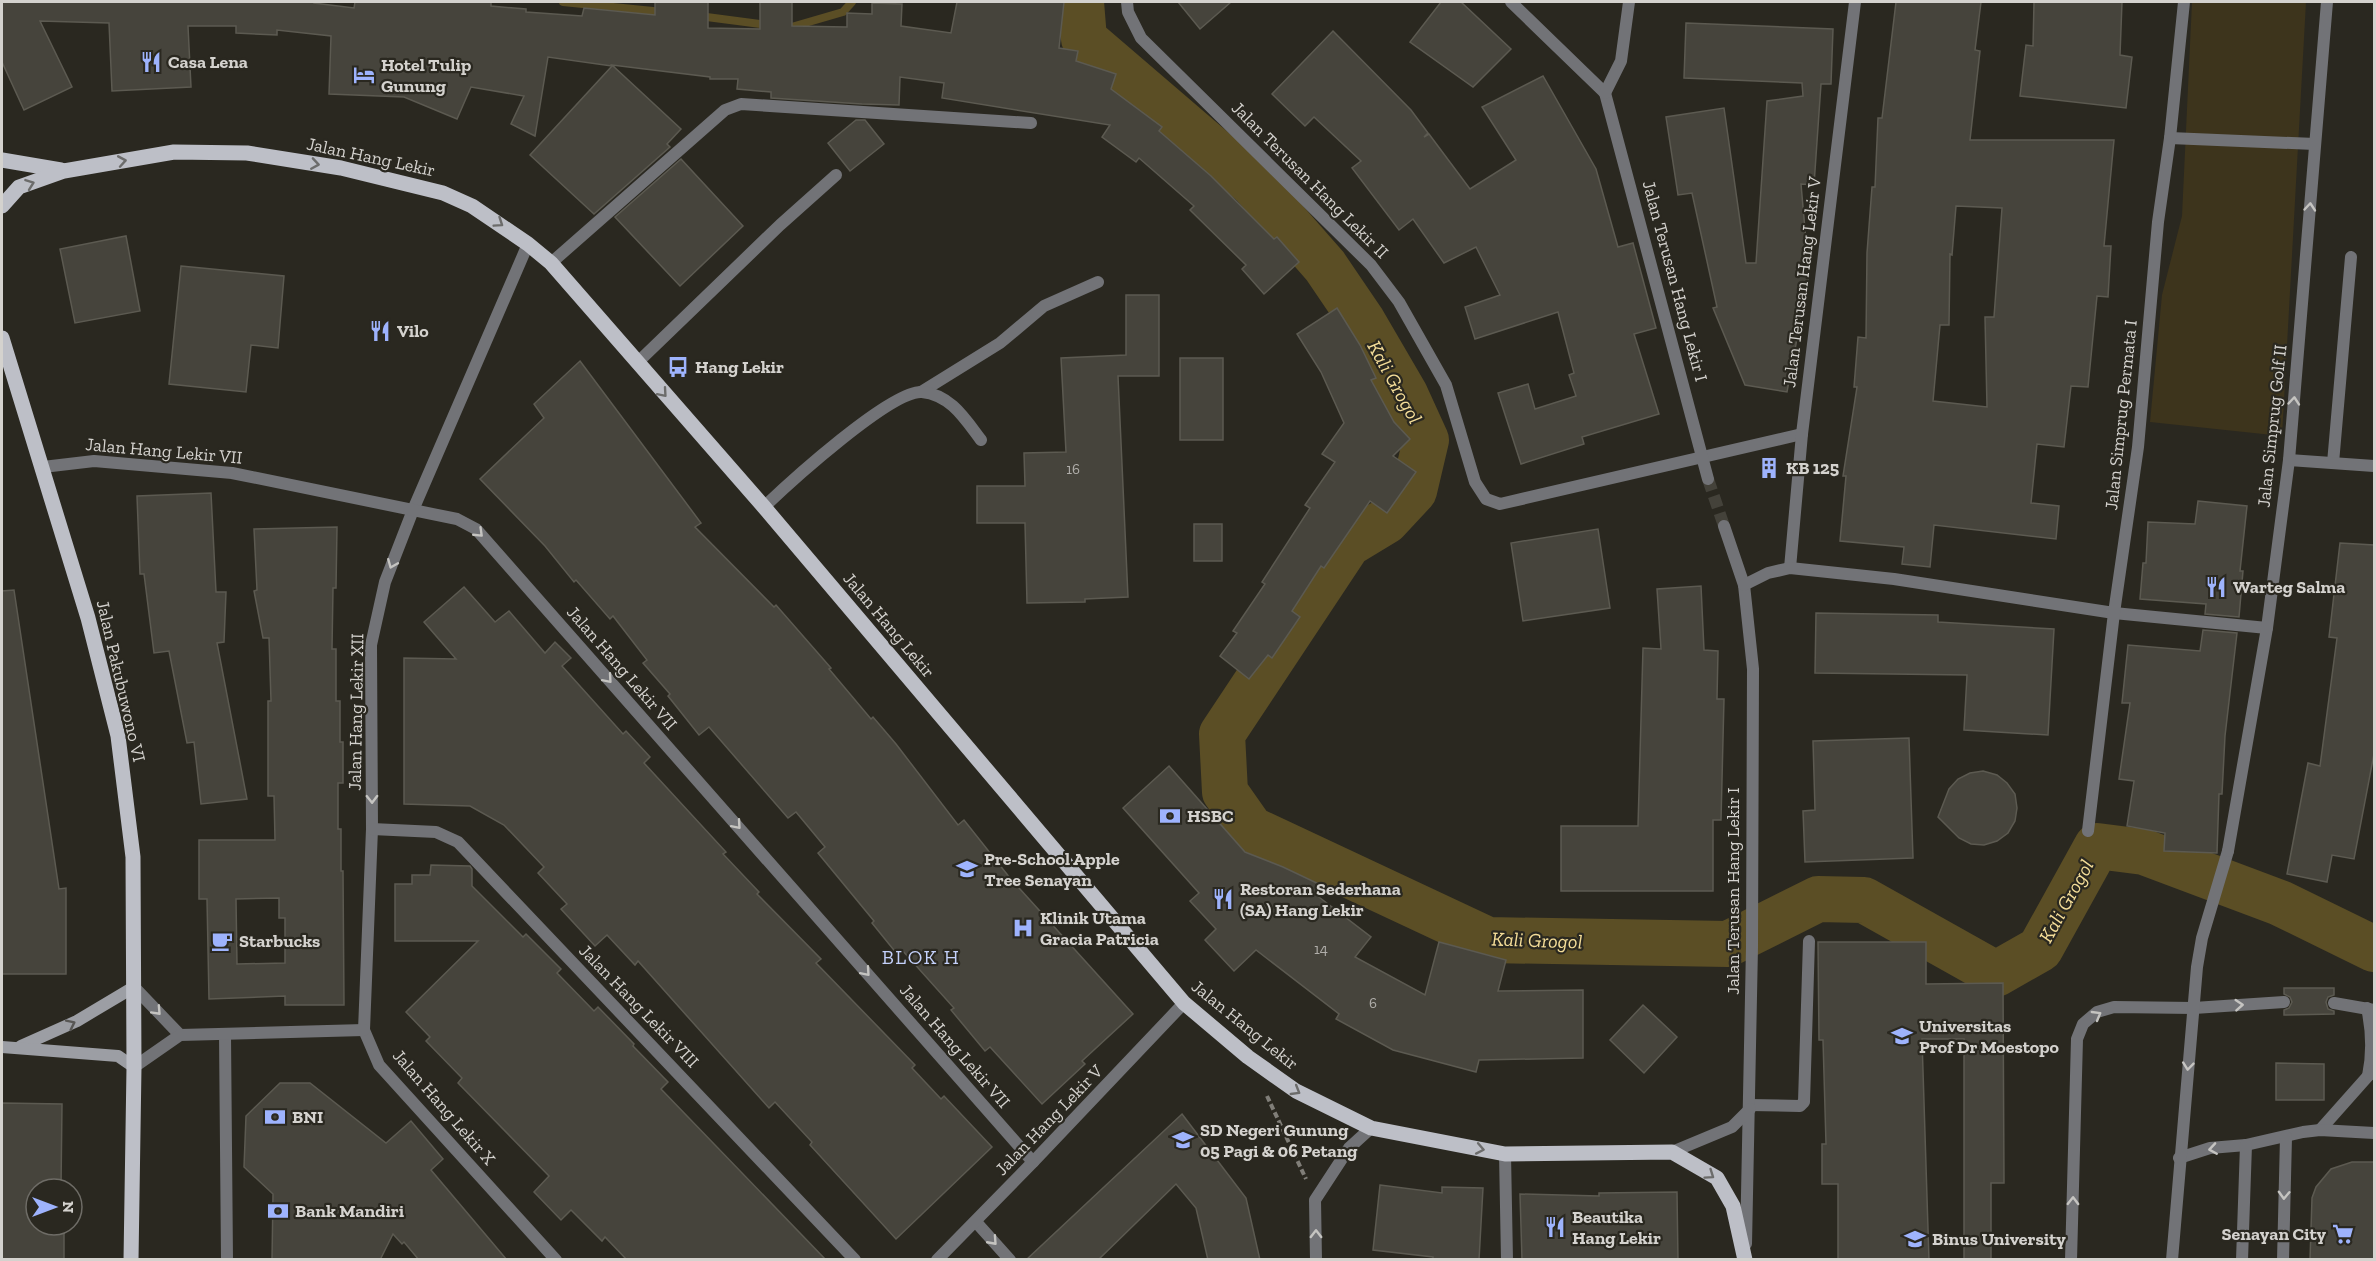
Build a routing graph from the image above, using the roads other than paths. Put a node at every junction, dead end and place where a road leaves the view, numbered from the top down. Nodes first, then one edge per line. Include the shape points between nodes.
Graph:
1 (1127, 2) edge
2 (1511, 2) edge
3 (1629, 2) edge
4 (1855, 2) edge
5 (2184, 2) edge
6 (2327, 2) edge
7 (1605, 93) junction
8 (1031, 123) dead end
9 (2170, 138) junction
10 (2315, 144) junction
11 (2, 160) edge
12 (64, 171) junction
13 (836, 175) dead end
14 (2, 206) edge
15 (528, 244) junction
16 (2351, 257) dead end
17 (551, 263) junction
18 (1098, 282) dead end
19 (2, 338) edge
20 (637, 363) junction
21 (921, 392) junction
22 (1802, 434) junction
23 (981, 440) dead end
24 (1701, 457) junction
25 (2289, 460) junction
26 (2333, 463) junction
27 (2374, 466) edge
28 (43, 467) junction
29 (1708, 479) tunnel mouth
30 (764, 507) junction
31 (413, 510) junction
32 (1725, 526) tunnel mouth
33 (1790, 568) junction
34 (1744, 585) junction
35 (2114, 613) junction
36 (2267, 628) junction
37 (372, 830) junction
38 (2088, 831) dead end
39 (1809, 941) dead end
40 (134, 987) junction
41 (2284, 1002) dead end
42 (1184, 1003) junction
43 (2334, 1003) dead end
44 (2194, 1008) junction
45 (2371, 1009) edge
46 (364, 1030) junction
47 (180, 1035) junction
48 (225, 1035) junction
49 (2, 1047) edge
50 (17, 1047) junction
51 (134, 1067) junction
52 (2371, 1073) edge
53 (1750, 1107) junction
54 (1371, 1128) junction
55 (2320, 1130) junction
56 (2374, 1133) edge
57 (2286, 1137) junction
58 (2246, 1145) junction
59 (1672, 1152) junction
60 (1504, 1154) junction
61 (2179, 1158) junction
62 (1033, 1162) junction
63 (976, 1222) junction
64 (1745, 1258) edge
65 (131, 1260) edge
66 (227, 1260) edge
67 (556, 1260) edge
68 (855, 1260) edge
69 (937, 1260) edge
70 (1010, 1260) edge
71 (1316, 1260) edge
72 (1507, 1260) edge
73 (2072, 1260) edge
74 (2172, 1260) edge
75 (2242, 1260) edge
76 (2283, 1260) edge

1 - 24 street, Jalan Terusan Hang Lekir II via 1141,38 1371,265 1399,302 1446,385 1475,482 1486,499 1500,504
2 - 7 street
3 - 7 street via 1621,61
4 - 22 street, Jalan Terusan Hang Lekir V
5 - 9 street, Jalan Simprug Permata I
6 - 10 street, Jalan Simprug Golf II
7 - 24 street, Jalan Terusan Hang Lekir I
8 - 17 street via 741,104 725,110
9 - 10 street
9 - 35 street, Jalan Simprug Permata I via 2158,222 2138,447
25 -> 10 street, Jalan Simprug Golf II
11 - 12 main road, Jalan Hang Lekir
14 -> 12 main road, Jalan Hang Lekir via 19,187
12 -> 15 main road, Jalan Hang Lekir via 174,152 247,153 341,168 443,193 472,206
13 - 20 street
15 - 17 main road, Jalan Hang Lekir
15 - 31 street, Jalan Hang Lekir XII
16 - 26 street
17 - 20 main road, Jalan Hang Lekir
18 - 21 street via 1044,306 1000,343
19 - 28 main road, Jalan Pakubuwono VI
20 -> 30 main road, Jalan Hang Lekir
21 - 23 street via 951,402
21 - 30 street via 902,395 833,445
22 - 24 street, Jalan Terusan Hang Lekir II
22 - 33 street, Jalan Terusan Hang Lekir V
24 - 29 street, Jalan Terusan Hang Lekir I
25 - 26 street
25 - 36 street, Jalan Simprug Golf II
26 - 27 street
28 - 31 street, Jalan Hang Lekir VII via 94,461 232,473
28 - 40 main road, Jalan Pakubuwono VI via 118,736 133,857
30 - 42 main road, Jalan Hang Lekir
31 -> 37 street, Jalan Hang Lekir XII via 385,582 371,645
31 -> 62 street, Jalan Hang Lekir VII via 457,519 476,530
32 - 34 street, Jalan Terusan Hang Lekir I
33 - 34 street
33 - 35 street via 1894,579
34 - 53 street, Jalan Terusan Hang Lekir I via 1753,669
35 - 36 street
35 - 38 street, Jalan Simprug Permata I
36 - 44 street, Jalan Simprug Golf II via 2228,851 2196,967
37 - 46 street, Jalan Hang Lekir XII
37 - 68 street, Jalan Hang Lekir VIII via 436,832 458,842
39 - 53 street via 1804,1102 1800,1106
40 -> 47 street
50 -> 40 street via 77,1021
40 - 51 main road, Jalan Pakubuwono VI
44 -> 41 street
42 -> 54 main road, Jalan Hang Lekir via 1296,1091
42 - 62 street, Jalan Hang Lekir V
43 - 45 street
44 -> 61 street
73 -> 44 street via 2077,1039 2083,1024 2097,1012 2114,1007
45 - 52 street
46 - 48 street
46 - 67 street, Jalan Hang Lekir X via 379,1065
47 - 48 street
47 - 51 street
48 - 66 street
49 - 50 street
50 - 51 street via 118,1056
51 - 65 main road, Jalan Pakubuwono VI
52 - 55 street
53 - 59 street, Jalan Hang Lekir via 1732,1127
53 - 64 street, Jalan Terusan Hang Lekir I
54 -> 60 main road, Jalan Hang Lekir
71 -> 54 street via 1315,1200 1349,1148
55 - 56 street
55 - 57 street
57 - 58 street
57 -> 76 street
58 -> 61 street via 2210,1148
58 - 75 street
59 - 60 main road, Jalan Hang Lekir
59 -> 64 main road via 1717,1178 1733,1206
60 - 72 street
61 - 74 street
62 - 63 street, Jalan Hang Lekir V
63 - 69 street, Jalan Hang Lekir V
63 -> 70 street

